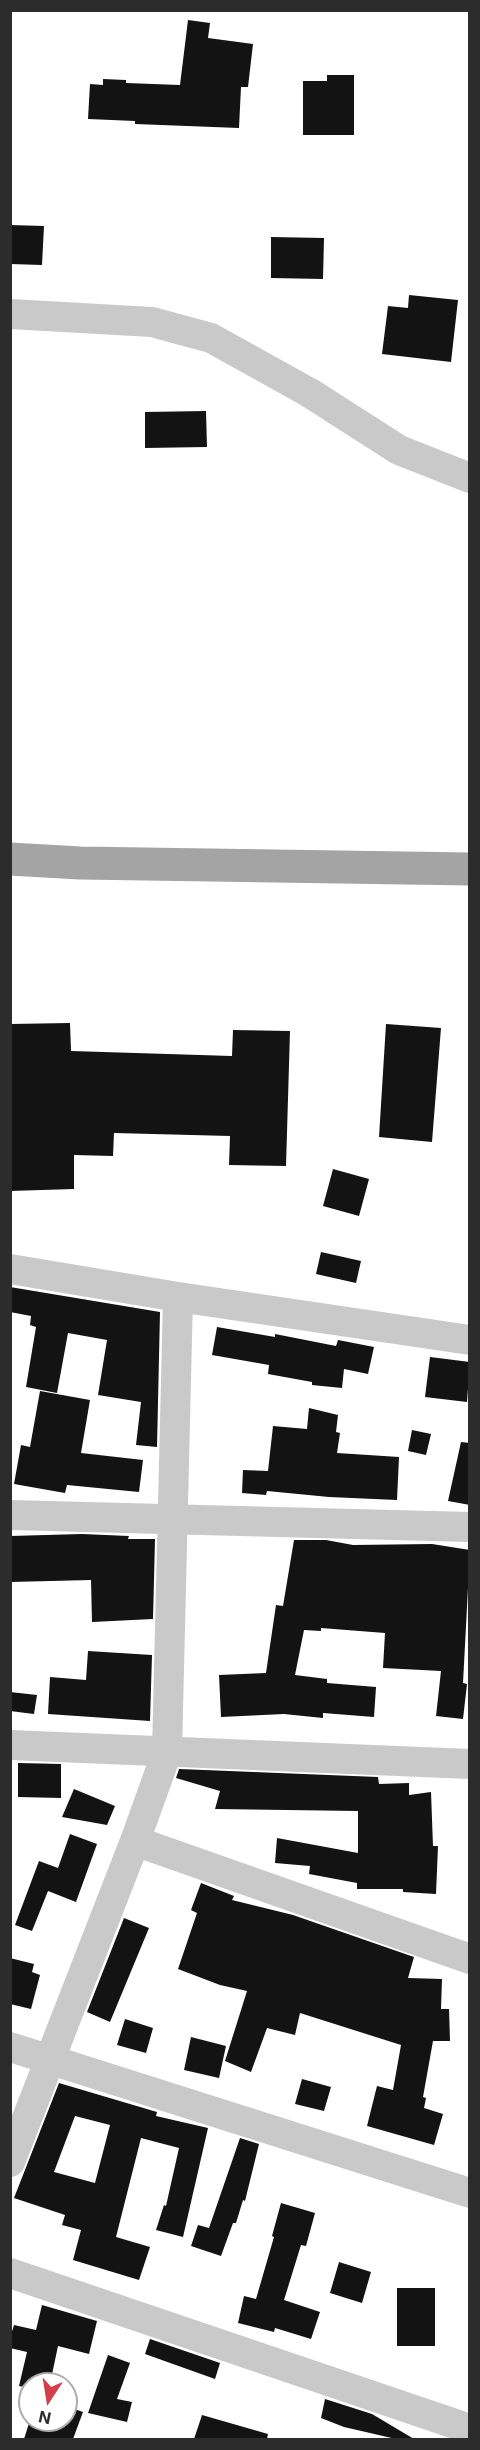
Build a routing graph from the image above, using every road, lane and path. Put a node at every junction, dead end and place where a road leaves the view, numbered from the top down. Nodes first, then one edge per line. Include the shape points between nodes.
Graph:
1 (10, 314) edge
2 (470, 478) edge
3 (10, 859) edge
4 (470, 869) edge
5 (10, 1269) edge
6 (178, 1298) junction
7 (470, 1340) edge
8 (10, 1515) edge
9 (173, 1519) junction
10 (470, 1527) edge
11 (10, 1745) edge
12 (167, 1752) junction
13 (470, 1764) edge
14 (135, 1841) junction
15 (470, 1959) edge
16 (10, 2046) edge
17 (50, 2060) junction
18 (10, 2162) edge
19 (470, 2193) edge
20 (10, 2273) edge
21 (470, 2429) edge

1 - 2 street via 152,322 211,338 310,393 399,450
3 - 4 main road
5 - 6 street
6 - 7 street
6 - 9 street
8 - 9 street
9 - 10 street
9 - 12 street
11 - 12 street
12 - 13 street
12 - 14 street
14 - 15 street
14 - 17 street
16 - 17 street
17 - 18 street
17 - 19 street
20 - 21 street

